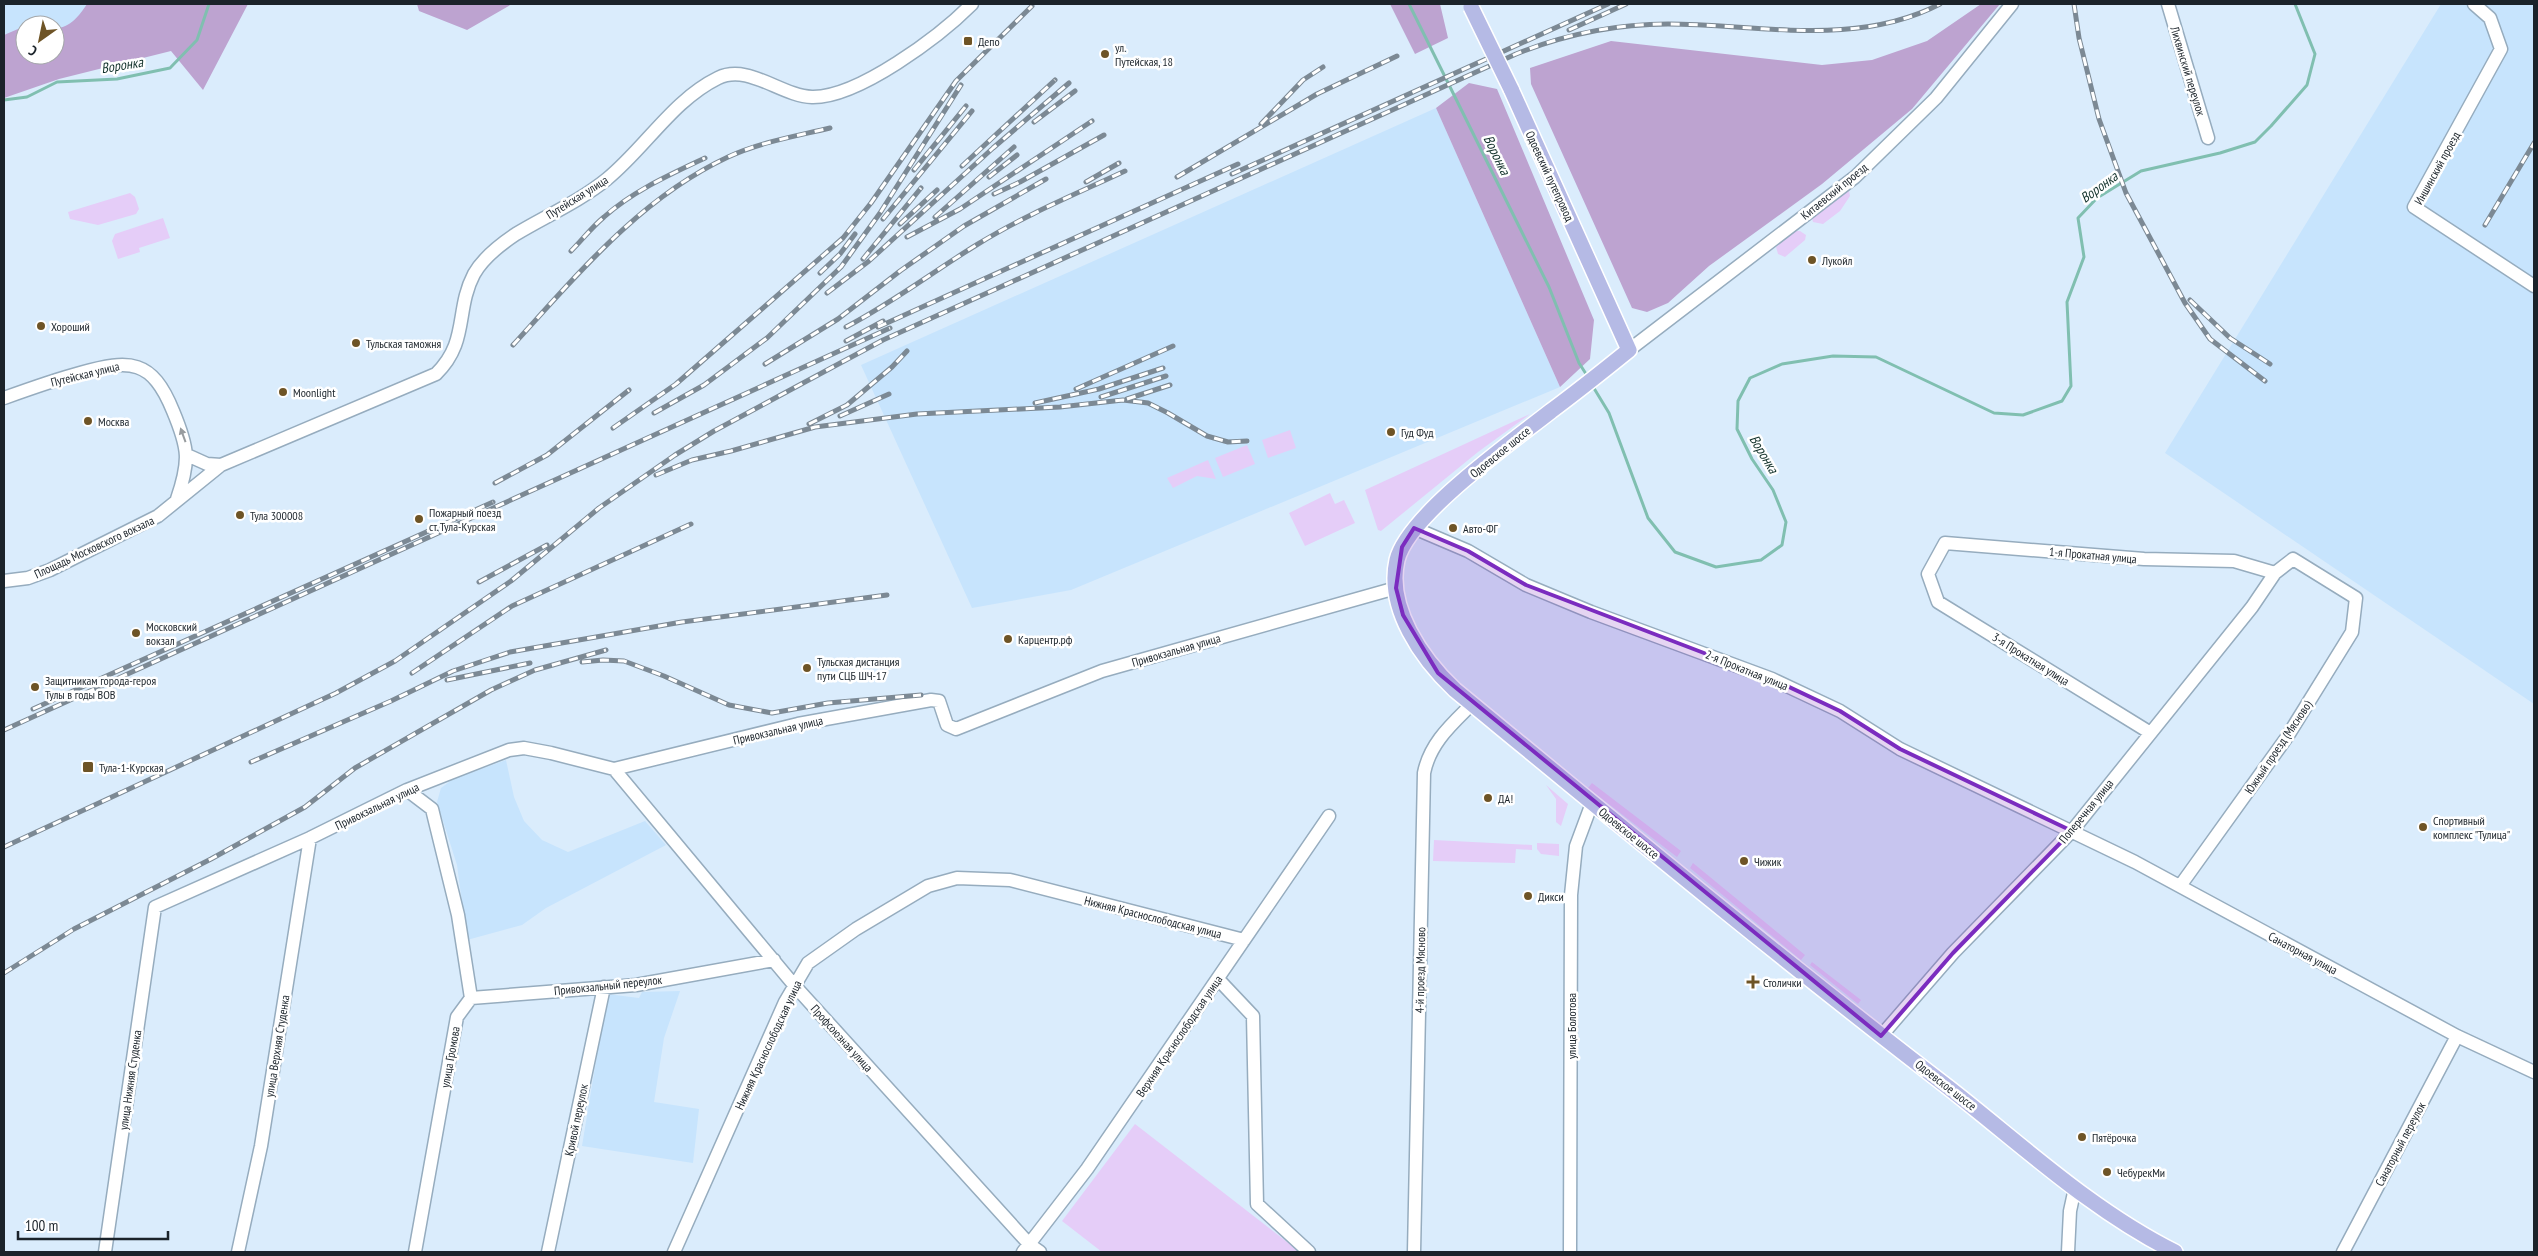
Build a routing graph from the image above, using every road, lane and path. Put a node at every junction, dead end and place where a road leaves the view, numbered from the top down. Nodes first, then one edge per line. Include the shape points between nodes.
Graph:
1 (972, 4) edge
2 (2012, 4) edge
3 (2168, 4) edge
4 (2474, 4) edge
5 (1470, 6) edge
6 (2208, 138) dead end
7 (2534, 286) edge
8 (1629, 350) junction
9 (4, 398) edge
10 (187, 455) junction
11 (221, 465) junction
12 (177, 499) junction
13 (1414, 528) junction
14 (2276, 573) junction
15 (1928, 574) joint
16 (4, 581) edge
17 (1396, 588) junction
18 (1472, 704) junction
19 (2150, 732) junction
20 (614, 769) junction
21 (407, 790) junction
22 (1592, 803) junction
23 (1329, 816) dead end
24 (2072, 831) junction
25 (310, 838) junction
26 (2180, 886) junction
27 (155, 907) joint
28 (1244, 940) junction
29 (774, 960) junction
30 (1218, 979) junction
31 (794, 985) junction
32 (604, 987) junction
33 (471, 998) junction
34 (1881, 1036) junction
35 (2457, 1036) junction
36 (2534, 1072) edge
37 (2075, 1188) junction
38 (1031, 1250) edge
39 (105, 1252) edge
40 (238, 1252) edge
41 (414, 1252) edge
42 (548, 1252) edge
43 (674, 1252) edge
44 (1310, 1252) edge
45 (1414, 1252) edge
46 (1570, 1252) edge
47 (2068, 1252) edge
48 (2175, 1252) edge
49 (2343, 1252) edge

1 - 11 street, Путейская улица via 952,23 896,63 832,95 811,97 745,75 718,77 678,108 606,180 516,234 479,267 465,301 457,344 449,362 436,374
2 - 8 street, Китаевский проезд via 1936,98 1855,177
3 - 6 street, Лихвинский переулок
4 - 7 street, Иншинский проезд via 2490,18 2501,49 2414,208
5 - 8 main road, Одоевский путепровод, bridge
8 - 13 main road, Одоевское шоссе via 1499,452
10 -> 9 street, Путейская улица via 185,441 165,391 156,380 135,366 111,365
10 - 11 street via 207,464
10 - 12 street, Путейская улица
11 - 12 street, Путейская улица
12 - 16 street, Площадь Московского вокзала via 158,516 64,564 28,578
13 - 17 main road, Одоевское шоссе via 1397,560
13 - 24 street, 2-я Прокатная улица via 1468,551 1535,589 1772,679 1840,711 1900,749
14 - 15 street, 1-я Прокатная улица via 2234,561 2144,559 1945,543
14 - 19 street, Поперечная улица
14 - 26 street, Южный проезд (Мясново) via 2293,559 2356,598 2352,632 2287,736
15 - 19 street, 3-я Прокатная улица via 1938,602
17 - 18 main road, Одоевское шоссе via 1403,615 1426,658 1438,674
17 - 20 street, Привокзальная улица via 1102,671 956,729 947,725 939,701 931,700 798,724
18 - 22 main road, Одоевское шоссе
18 - 45 street, 4-й проезд Мясново via 1435,744 1424,773
19 - 24 street, Поперечная улица
20 - 21 street, Привокзальная улица via 524,748 509,750
20 - 29 street, Профсоюзная улица
21 - 25 street, Привокзальная улица
21 - 33 street via 432,809 458,915
22 - 34 main road, Одоевское шоссе
22 - 46 street, улица Болотова via 1576,846 1571,895
23 - 28 street, Верхняя Краснослободская улица
24 - 26 street, Санаторная улица
24 - 34 street, Поперечная улица via 1953,953
25 - 27 street, Привокзальная улица
25 - 40 street, улица Верхняя Cтуденка via 261,1146
26 - 35 street, Санаторная улица
27 - 39 street, улица Нижняя Cтуденкa
28 - 30 street, Верхняя Краснослободская улица
28 - 31 street, Нижняя Краснослободская улица via 1010,880 957,878 928,886 856,929 808,963
29 - 31 street, Профсоюзная улица
29 - 32 street, Привокзальный переулок via 636,985
30 - 38 street, Верхняя Краснослободская улица
30 - 44 street via 1253,1016 1257,1204
31 - 38 street, Профсоюзная улица
31 - 43 street, Нижняя Краснослободская улица
32 - 33 street, Привокзальный переулок
32 - 42 street, Кривой переулок
33 - 41 street, улица Громова via 457,1017
34 - 37 main road, Одоевское шоссе
35 - 36 street, Санаторная улица
35 - 49 street, Санаторный переулок
37 - 47 street
37 - 48 main road, Одоевское шоссе via 2118,1219

